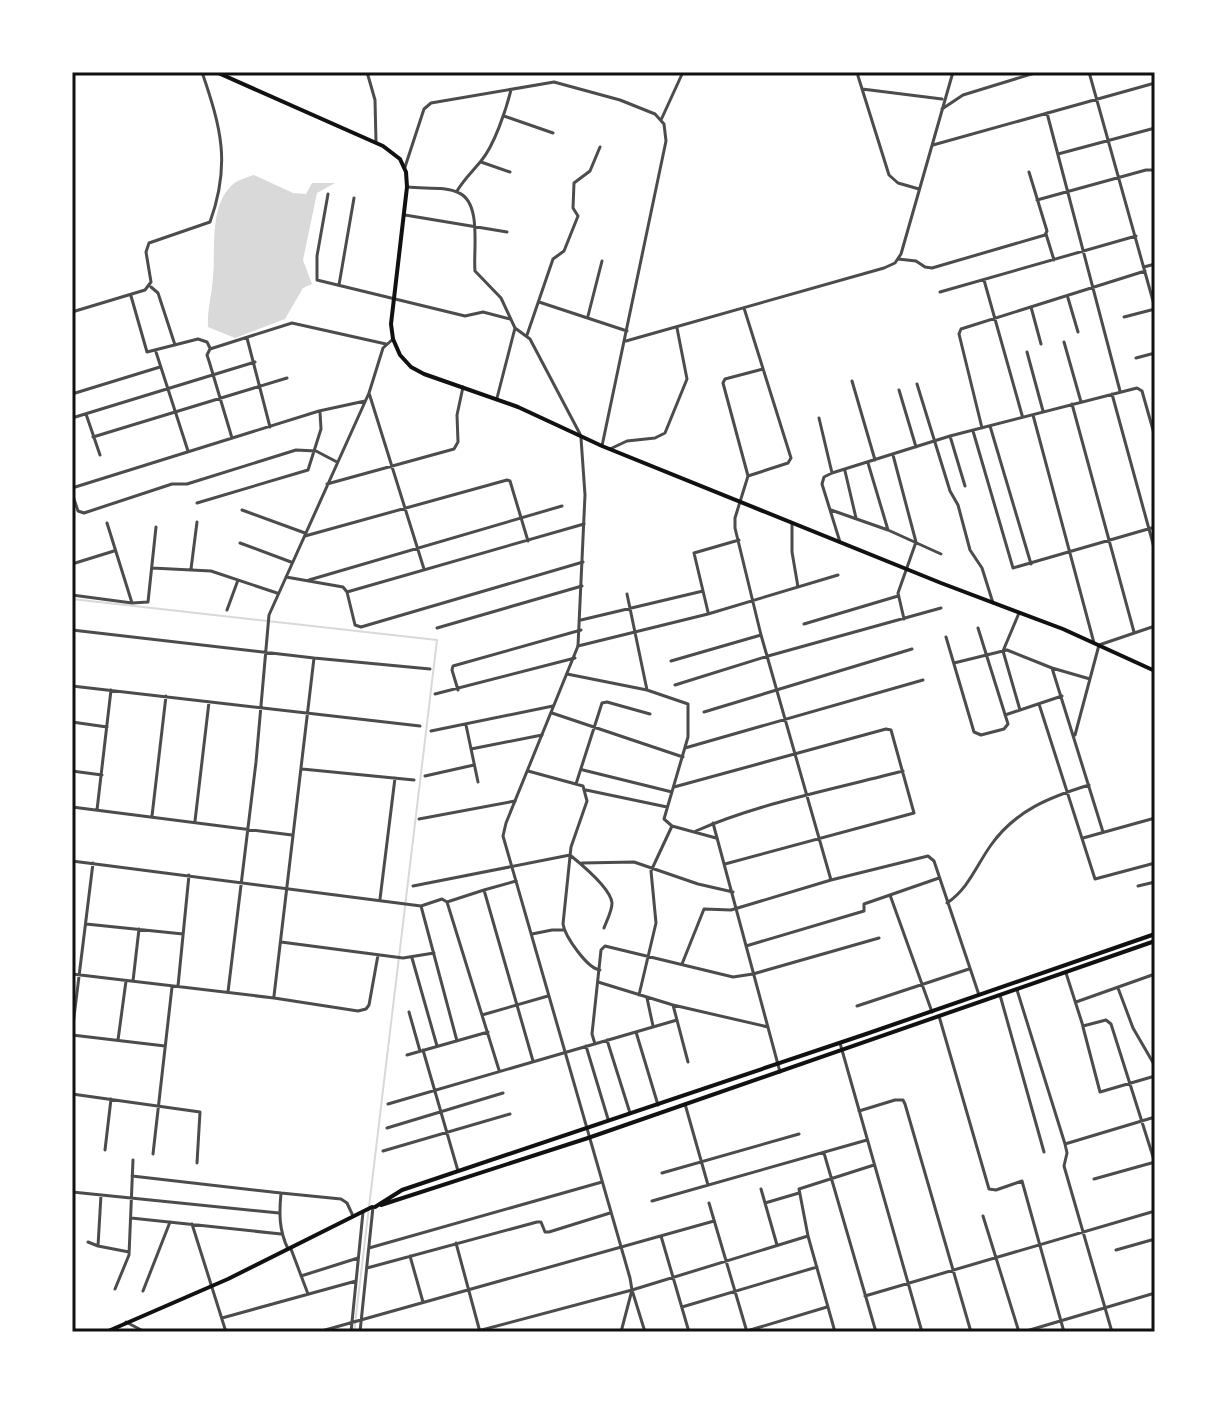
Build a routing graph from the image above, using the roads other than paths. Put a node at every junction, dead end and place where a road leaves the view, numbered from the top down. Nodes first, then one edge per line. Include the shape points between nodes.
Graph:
1 (202, 72) edge
2 (216, 72) edge
3 (367, 72) edge
4 (683, 72) edge
5 (953, 72) edge
6 (1038, 72) edge
7 (1089, 72) edge
8 (1032, 73) edge
9 (858, 76) dead end
10 (1155, 83) edge
11 (511, 89) junction
12 (862, 89) junction
13 (943, 99) junction
14 (1095, 101) junction
15 (941, 110) junction
16 (1047, 113) junction
17 (504, 116) junction
18 (661, 120) junction
19 (1155, 128) edge
20 (553, 133) dead end
21 (1108, 141) junction
22 (376, 142) junction
23 (933, 145) junction
24 (600, 147) dead end
25 (1058, 155) junction
26 (481, 162) junction
27 (405, 167) junction
28 (1155, 170) edge
29 (510, 172) dead end
30 (1029, 172) dead end
31 (1118, 178) junction
32 (407, 187) junction
33 (919, 189) junction
34 (1068, 190) junction
35 (457, 191) junction
36 (328, 194) dead end
37 (354, 198) dead end
38 (1037, 200) junction
39 (402, 215) junction
40 (475, 226) junction
41 (507, 232) dead end
42 (1046, 234) junction
43 (1136, 236) junction
44 (1083, 252) junction
45 (898, 259) junction
46 (1054, 260) junction
47 (602, 261) dead end
48 (1155, 264) edge
49 (1145, 269) junction
50 (984, 280) junction
51 (339, 285) junction
52 (150, 287) junction
53 (1094, 289) junction
54 (940, 292) dead end
55 (131, 296) junction
56 (392, 297) junction
57 (1067, 297) junction
58 (539, 302) junction
59 (1031, 307) junction
60 (744, 308) junction
61 (1155, 308) edge
62 (72, 312) edge
63 (588, 316) junction
64 (1124, 317) dead end
65 (510, 319) junction
66 (993, 319) junction
67 (515, 328) junction
68 (677, 328) junction
69 (628, 331) junction
70 (1078, 332) dead end
71 (527, 335) junction
72 (247, 336) junction
73 (393, 339) junction
74 (626, 341) junction
75 (1064, 342) dead end
76 (386, 344) junction
77 (1041, 344) dead end
78 (175, 345) junction
79 (210, 349) junction
80 (156, 351) junction
81 (1027, 352) dead end
82 (1155, 353) edge
83 (1136, 358) dead end
84 (255, 362) junction
85 (160, 367) junction
86 (763, 369) junction
87 (212, 375) junction
88 (287, 378) dead end
89 (852, 381) dead end
90 (917, 384) dead end
91 (259, 387) junction
92 (463, 387) junction
93 (167, 388) junction
94 (899, 390) dead end
95 (1120, 392) junction
96 (369, 393) junction
97 (72, 394) edge
98 (1112, 394) junction
99 (497, 398) junction
100 (220, 400) junction
101 (365, 401) junction
102 (1081, 402) junction
103 (1072, 404) junction
104 (319, 411) junction
105 (1043, 411) junction
106 (176, 412) junction
107 (86, 414) junction
108 (1033, 414) junction
109 (1022, 417) junction
110 (72, 418) edge
111 (819, 418) dead end
112 (990, 426) junction
113 (270, 427) junction
114 (982, 428) junction
115 (973, 431) junction
116 (950, 436) junction
117 (93, 437) junction
118 (1155, 437) edge
119 (232, 438) junction
120 (581, 438) junction
121 (934, 441) junction
122 (602, 446) junction
123 (916, 447) junction
124 (610, 449) junction
125 (188, 451) junction
126 (316, 451) junction
127 (100, 455) dead end
128 (893, 455) junction
129 (875, 460) junction
130 (337, 462) junction
131 (868, 463) junction
132 (392, 468) junction
133 (844, 470) junction
134 (832, 473) junction
135 (748, 476) junction
136 (327, 484) junction
137 (965, 486) dead end
138 (72, 490) edge
139 (197, 503) dead end
140 (738, 503) junction
141 (562, 506) dead end
142 (405, 508) junction
143 (242, 510) dead end
144 (831, 510) junction
145 (522, 518) junction
146 (856, 518) junction
147 (197, 522) dead end
148 (107, 523) dead end
149 (584, 524) junction
150 (792, 524) junction
151 (156, 527) dead end
152 (1155, 527) edge
153 (1149, 529) junction
154 (888, 530) junction
155 (304, 535) junction
156 (739, 540) junction
157 (528, 541) junction
158 (1110, 541) junction
159 (916, 542) junction
160 (240, 543) dead end
161 (841, 544) junction
162 (418, 548) junction
163 (116, 551) junction
164 (1155, 551) edge
165 (1070, 553) junction
166 (941, 554) dead end
167 (291, 562) junction
168 (583, 562) junction
169 (72, 564) edge
170 (1031, 564) junction
171 (152, 568) junction
172 (191, 569) junction
173 (425, 570) junction
174 (908, 570) junction
175 (838, 575) dead end
176 (285, 577) junction
177 (238, 580) junction
178 (305, 581) junction
179 (582, 586) junction
180 (798, 587) junction
181 (703, 591) junction
182 (347, 592) junction
183 (277, 593) junction
184 (627, 594) dead end
185 (72, 596) edge
186 (898, 596) junction
187 (752, 601) junction
188 (132, 603) junction
189 (993, 603) junction
190 (630, 608) junction
191 (941, 608) dead end
192 (227, 610) dead end
193 (1019, 613) junction
194 (708, 614) junction
195 (904, 619) junction
196 (581, 620) junction
197 (804, 624) dead end
198 (1155, 626) edge
199 (437, 628) dead end
200 (978, 628) dead end
201 (72, 630) edge
202 (581, 630) junction
203 (1134, 632) junction
204 (636, 634) junction
205 (761, 635) junction
206 (946, 637) dead end
207 (1096, 644) junction
208 (578, 646) junction
209 (912, 649) dead end
210 (1003, 651) junction
211 (265, 653) junction
212 (987, 655) junction
213 (768, 656) junction
214 (314, 658) junction
215 (575, 658) junction
216 (671, 661) dead end
217 (954, 663) junction
218 (1052, 668) junction
219 (430, 669) dead end
220 (1155, 671) edge
221 (567, 674) junction
222 (1090, 679) junction
223 (923, 680) dead end
224 (675, 685) dead end
225 (72, 686) edge
226 (111, 690) junction
227 (458, 690) junction
228 (647, 690) junction
229 (776, 690) junction
230 (435, 694) dead end
231 (166, 696) junction
232 (1062, 696) junction
233 (209, 701) junction
234 (1039, 704) junction
235 (555, 705) junction
236 (261, 708) junction
237 (1020, 710) junction
238 (704, 712) dead end
239 (306, 713) junction
240 (552, 713) junction
241 (650, 714) dead end
242 (1005, 715) junction
243 (786, 720) junction
244 (72, 722) edge
245 (466, 725) junction
246 (420, 726) dead end
247 (596, 726) junction
248 (107, 727) junction
249 (431, 731) dead end
250 (543, 735) junction
251 (1075, 736) junction
252 (685, 748) junction
253 (471, 749) junction
254 (795, 755) junction
255 (683, 757) junction
256 (474, 765) junction
257 (301, 769) junction
258 (582, 769) junction
259 (72, 771) edge
260 (528, 771) junction
261 (903, 771) junction
262 (102, 775) junction
263 (425, 776) dead end
264 (395, 778) junction
265 (414, 780) dead end
266 (478, 782) dead end
267 (576, 784) junction
268 (1089, 785) junction
269 (673, 789) junction
270 (586, 790) junction
271 (1067, 792) junction
272 (808, 796) junction
273 (515, 801) junction
274 (72, 807) edge
275 (667, 807) junction
276 (97, 810) junction
277 (152, 816) junction
278 (1155, 818) edge
279 (419, 819) dead end
280 (195, 821) junction
281 (713, 823) junction
282 (672, 826) junction
283 (248, 828) junction
284 (695, 832) junction
285 (1103, 832) junction
286 (292, 835) junction
287 (716, 838) junction
288 (1083, 838) junction
289 (820, 839) junction
290 (570, 855) junction
291 (72, 861) edge
292 (93, 863) junction
293 (580, 863) junction
294 (1155, 863) edge
295 (725, 864) junction
296 (512, 865) junction
297 (653, 867) junction
298 (189, 875) junction
299 (939, 878) junction
300 (831, 880) junction
301 (241, 881) junction
302 (516, 881) junction
303 (1155, 882) edge
304 (413, 886) dead end
305 (1138, 886) dead end
306 (288, 887) junction
307 (484, 890) junction
308 (733, 892) junction
309 (890, 895) junction
310 (380, 899) junction
311 (447, 902) junction
312 (947, 903) junction
313 (421, 906) junction
314 (737, 908) junction
315 (86, 924) junction
316 (604, 928) dead end
317 (139, 929) junction
318 (564, 930) junction
319 (183, 934) junction
320 (532, 934) junction
321 (1155, 934) edge
322 (879, 938) dead end
323 (1155, 941) edge
324 (281, 942) junction
325 (746, 946) junction
326 (434, 953) junction
327 (378, 955) junction
328 (649, 956) junction
329 (412, 957) junction
330 (682, 964) junction
331 (969, 969) junction
332 (600, 970) junction
333 (1065, 972) junction
334 (72, 974) edge
335 (753, 974) junction
336 (1155, 974) edge
337 (79, 975) junction
338 (126, 981) junction
339 (133, 981) junction
340 (598, 982) junction
341 (922, 984) junction
342 (175, 986) junction
343 (1118, 988) junction
344 (1017, 989) junction
345 (228, 992) junction
346 (639, 995) junction
347 (979, 995) junction
348 (1000, 995) junction
349 (548, 996) junction
350 (274, 998) junction
351 (647, 998) junction
352 (1075, 1002) junction
353 (517, 1005) junction
354 (673, 1005) junction
355 (857, 1006) dead end
356 (409, 1012) dead end
357 (932, 1012) junction
358 (482, 1015) junction
359 (939, 1016) junction
360 (677, 1020) junction
361 (1083, 1026) junction
362 (653, 1027) junction
363 (768, 1027) junction
364 (488, 1032) junction
365 (636, 1032) junction
366 (72, 1034) edge
367 (118, 1040) junction
368 (607, 1040) junction
369 (457, 1041) junction
370 (840, 1043) junction
371 (595, 1044) junction
372 (165, 1046) junction
373 (437, 1046) junction
374 (586, 1046) junction
375 (842, 1050) junction
376 (421, 1051) junction
377 (564, 1053) junction
378 (407, 1055) dead end
379 (533, 1061) junction
380 (688, 1062) dead end
381 (777, 1064) junction
382 (1155, 1066) edge
383 (499, 1071) junction
384 (780, 1072) junction
385 (1155, 1076) edge
386 (1129, 1084) junction
387 (435, 1091) junction
388 (503, 1093) dead end
389 (72, 1094) edge
390 (111, 1099) junction
391 (158, 1104) junction
392 (388, 1104) dead end
393 (685, 1104) junction
394 (658, 1105) junction
395 (859, 1111) junction
396 (441, 1112) junction
397 (510, 1114) dead end
398 (630, 1114) junction
399 (1155, 1117) edge
400 (608, 1121) junction
401 (1142, 1121) junction
402 (387, 1128) dead end
403 (586, 1129) junction
404 (447, 1132) junction
405 (799, 1134) dead end
406 (588, 1138) junction
407 (867, 1140) junction
408 (1065, 1144) junction
409 (105, 1150) dead end
410 (383, 1151) dead end
411 (1044, 1152) dead end
412 (824, 1153) junction
413 (153, 1154) dead end
414 (133, 1160) dead end
415 (701, 1162) junction
416 (1155, 1162) edge
417 (197, 1163) dead end
418 (874, 1165) junction
419 (458, 1171) junction
420 (662, 1173) dead end
421 (132, 1176) junction
422 (832, 1177) junction
423 (1094, 1179) dead end
424 (602, 1182) junction
425 (708, 1185) junction
426 (761, 1189) dead end
427 (72, 1192) edge
428 (281, 1193) junction
429 (799, 1193) junction
430 (101, 1195) junction
431 (131, 1198) junction
432 (652, 1201) dead end
433 (709, 1203) dead end
434 (765, 1203) junction
435 (374, 1207) junction
436 (364, 1210) junction
437 (1155, 1211) edge
438 (279, 1213) junction
439 (612, 1213) junction
440 (353, 1216) junction
441 (983, 1216) dead end
442 (131, 1218) junction
443 (714, 1221) junction
444 (170, 1222) junction
445 (192, 1224) junction
446 (1085, 1232) junction
447 (281, 1234) junction
448 (661, 1236) junction
449 (808, 1236) junction
450 (1155, 1239) edge
451 (88, 1242) dead end
452 (456, 1243) junction
453 (1041, 1244) junction
454 (777, 1245) junction
455 (98, 1246) junction
456 (289, 1248) junction
457 (369, 1248) junction
458 (621, 1248) junction
459 (1116, 1250) dead end
460 (129, 1252) junction
461 (410, 1256) junction
462 (998, 1256) junction
463 (358, 1258) junction
464 (726, 1260) junction
465 (817, 1267) junction
466 (367, 1268) junction
467 (953, 1269) junction
468 (301, 1276) junction
469 (673, 1277) junction
470 (356, 1281) junction
471 (908, 1282) junction
472 (212, 1286) junction
473 (115, 1289) dead end
474 (468, 1289) junction
475 (632, 1290) junction
476 (143, 1291) dead end
477 (735, 1292) junction
478 (1155, 1293) edge
479 (308, 1294) junction
480 (865, 1296) junction
481 (423, 1302) junction
482 (682, 1307) junction
483 (827, 1307) junction
484 (1105, 1308) junction
485 (222, 1318) junction
486 (356, 1321) junction
487 (1061, 1321) junction
488 (126, 1322) junction
489 (480, 1331) edge
490 (687, 1331) edge
491 (107, 1332) edge
492 (145, 1332) edge
493 (226, 1332) edge
494 (318, 1332) edge
495 (351, 1332) edge
496 (360, 1332) edge
497 (474, 1332) edge
498 (621, 1332) edge
499 (645, 1332) edge
500 (747, 1332) edge
501 (835, 1332) edge
502 (876, 1332) edge
503 (922, 1332) edge
504 (971, 1332) edge
505 (1021, 1332) edge
506 (1064, 1332) edge
507 (1112, 1332) edge

1 - 52 street via 222,143 220,194 209,223 147,246
2 - 22 main road
3 - 22 street
4 - 18 street
5 - 13 street
6 - 8 street
7 - 14 street
8 - 15 street via 963,95
9 - 12 street
10 - 14 street
11 - 17 street
11 - 18 street via 554,82 620,100
11 - 27 street via 427,105
12 - 13 street
12 - 33 street via 889,175
13 - 15 street
14 - 16 street
14 - 21 street
15 - 23 street
16 - 23 street
16 - 25 street
17 - 20 street
17 - 26 street
18 - 69 street via 666,141
19 - 21 street
21 - 25 street
21 - 31 street
22 - 27 main road via 395,153
23 - 33 street
24 - 58 street via 590,171 574,183 578,216 564,251 553,259
25 - 34 street
26 - 29 street
26 - 35 street
27 - 32 main road
28 - 31 street
30 - 38 street
31 - 34 street
31 - 43 street
32 - 35 street
32 - 39 main road
33 - 45 street
34 - 38 street
34 - 44 street
35 - 40 street via 470,204
36 - 51 street via 315,275
37 - 51 street
38 - 42 street
39 - 40 street
39 - 56 main road
40 - 41 street
40 - 65 street via 475,271 501,298
42 - 45 street via 932,268
42 - 46 street
43 - 44 street
43 - 49 street
44 - 46 street
44 - 53 street
45 - 60 street via 884,268
46 - 50 street
47 - 63 street
48 - 49 street
49 - 53 street
49 - 61 street
50 - 54 street
50 - 66 street
51 - 56 street
52 - 55 street
52 - 78 street via 158,293
53 - 57 street
53 - 95 street
55 - 62 street
55 - 80 street via 146,350
56 - 65 street via 465,316 480,312
56 - 73 main road
57 - 59 street
57 - 70 street
58 - 63 street
58 - 71 street
59 - 66 street
59 - 77 street
60 - 68 street
60 - 86 street
61 - 64 street
63 - 69 street
65 - 67 street
66 - 109 street
66 - 114 street via 959,331
67 - 71 street
67 - 99 street
68 - 74 street
68 - 124 street via 687,379 667,428 655,438
69 - 74 street
71 - 120 street
72 - 76 street via 292,323
72 - 79 street
72 - 84 street
73 - 76 street
73 - 92 main road via 416,370
74 - 122 street
75 - 102 street
76 - 96 street
78 - 79 street via 202,338
78 - 80 street
79 - 87 street
80 - 85 street
81 - 105 street
82 - 83 street
84 - 87 street
84 - 91 street
85 - 93 street
85 - 97 street
86 - 135 street via 723,383
86 - 135 street via 791,458
87 - 93 street
87 - 100 street
88 - 91 street
89 - 129 street
90 - 121 street
91 - 100 street
91 - 113 street
92 - 99 main road
92 - 132 street via 454,449
93 - 106 street
93 - 107 street
94 - 123 street
95 - 98 street
95 - 118 street via 1141,389
96 - 101 street
96 - 132 street
98 - 102 street
98 - 153 street
99 - 120 main road
100 - 106 street
100 - 119 street
101 - 104 street
101 - 130 street
102 - 103 street
103 - 105 street
103 - 158 street
104 - 113 street
104 - 126 street
105 - 108 street
106 - 117 street
106 - 125 street
107 - 110 street
107 - 117 street
108 - 109 street
108 - 165 street
109 - 112 street
111 - 134 street
112 - 114 street
112 - 170 street
113 - 119 street
114 - 115 street
115 - 116 street
115 - 170 street via 1012,566
116 - 121 street
116 - 137 street
117 - 127 street
119 - 125 street
120 - 122 main road
120 - 149 street
121 - 123 street
121 - 189 street
122 - 124 main road
123 - 128 street
124 - 140 main road
125 - 138 street
126 - 130 street
126 - 138 street via 285,453 84,513 78,511
126 - 139 street via 310,468 302,473
128 - 129 street
128 - 159 street
129 - 131 street
130 - 136 street
131 - 133 street
131 - 154 street
132 - 136 street
132 - 142 street
133 - 134 street
133 - 146 street
134 - 144 street via 822,480
135 - 140 street
136 - 155 street
140 - 150 main road
140 - 156 street
141 - 145 street
142 - 145 street via 507,480
142 - 155 street
142 - 162 street
143 - 155 street
144 - 146 street
144 - 161 street
145 - 157 street
145 - 162 street
146 - 154 street
147 - 172 street
148 - 163 street
149 - 157 street
149 - 168 street
150 - 161 main road
150 - 180 street
151 - 171 street
152 - 153 street
153 - 158 street
153 - 164 street
154 - 159 street
155 - 167 street
156 - 181 street via 694,553
156 - 187 street
157 - 173 street
158 - 165 street
158 - 203 street
159 - 166 street
159 - 174 street
160 - 167 street
161 - 174 main road
162 - 173 street
162 - 178 street
163 - 169 street
163 - 188 street
165 - 170 street
165 - 207 street
167 - 176 street
168 - 179 street
168 - 182 street via 361,627 354,623
171 - 172 street
171 - 188 street via 149,600
172 - 177 street
173 - 182 street
174 - 186 street
174 - 189 main road
175 - 180 street
176 - 178 street
176 - 183 street
177 - 183 street
177 - 192 street
178 - 182 street via 339,585
179 - 196 street
179 - 199 street
180 - 187 street
181 - 190 street
181 - 194 street
183 - 211 street via 267,621
184 - 190 street
185 - 188 street
186 - 195 street
186 - 197 street
187 - 194 street
187 - 205 street
189 - 193 main road
190 - 196 street
190 - 204 street
191 - 195 street
193 - 207 main road
193 - 210 street
194 - 204 street
195 - 213 street
196 - 202 street
198 - 203 street
200 - 212 street
201 - 211 street
202 - 208 street
202 - 227 street via 453,666
203 - 207 street
204 - 208 street
204 - 228 street
205 - 213 street
205 - 216 street
206 - 217 street
207 - 220 main road
207 - 222 street
208 - 215 street
209 - 229 street
210 - 212 street
210 - 218 street
210 - 237 street
211 - 214 street
211 - 236 street
212 - 217 street
212 - 242 street
213 - 224 street
213 - 229 street
214 - 219 street
214 - 239 street
215 - 221 street
215 - 227 street
217 - 242 street via 977,735 1007,727
218 - 222 street
218 - 232 street
221 - 228 street
221 - 235 street
222 - 251 street
223 - 243 street
225 - 226 street
226 - 231 street
226 - 248 street
227 - 230 street
228 - 252 street via 688,704
229 - 238 street
229 - 243 street
231 - 233 street
231 - 277 street
232 - 234 street
232 - 251 street
233 - 236 street
233 - 280 street
234 - 237 street
234 - 271 street
235 - 240 street
235 - 245 street
236 - 239 street
236 - 283 street
237 - 242 street
239 - 246 street
239 - 257 street
240 - 247 street
240 - 250 street
241 - 247 street via 605,702
243 - 252 street
243 - 254 street
244 - 248 street
245 - 249 street
245 - 253 street
247 - 255 street
247 - 258 street
248 - 262 street
250 - 253 street
250 - 260 street
251 - 268 street
252 - 255 street
253 - 256 street
254 - 261 street via 889,729
254 - 269 street
254 - 272 street
255 - 269 street
256 - 263 street
256 - 266 street
257 - 264 street
257 - 286 street
258 - 267 street
258 - 269 street
259 - 262 street
260 - 267 street
260 - 273 street
261 - 272 street
261 - 289 street via 914,813
262 - 276 street
264 - 265 street
264 - 310 street
267 - 270 street
268 - 271 street
268 - 285 street
269 - 275 street
270 - 275 street
270 - 290 street
271 - 288 street
271 - 312 street via 1036,804 1008,825 964,890
272 - 281 street
272 - 289 street
273 - 279 street
273 - 296 street via 503,836
274 - 276 street
275 - 282 street via 664,819
276 - 277 street
277 - 280 street
278 - 285 street
280 - 283 street
281 - 284 street
281 - 287 street
282 - 284 street
282 - 297 street
283 - 286 street
283 - 301 street
284 - 287 street
285 - 288 street
286 - 306 street
287 - 295 street
288 - 294 street via 1095,879
289 - 295 street
289 - 300 street
290 - 293 street
290 - 296 street
290 - 318 street
291 - 292 street
292 - 298 street
292 - 315 street
293 - 297 street via 627,861
293 - 316 street via 610,896
295 - 308 street
296 - 302 street
296 - 304 street
297 - 308 street
297 - 328 street via 656,923
298 - 301 street
298 - 319 street
299 - 300 street via 928,856
299 - 309 street
299 - 312 street
300 - 314 street
301 - 306 street
301 - 345 street
302 - 307 street
302 - 320 street
303 - 305 street
306 - 310 street
306 - 324 street
307 - 311 street
307 - 353 street
308 - 314 street
309 - 325 street via 864,904 864,911
309 - 341 street
310 - 313 street
311 - 313 street
311 - 358 street
312 - 331 street
313 - 326 street
314 - 325 street
314 - 330 street via 703,910
315 - 317 street
315 - 337 street
317 - 319 street
317 - 339 street
318 - 320 street
318 - 332 street via 589,966
319 - 342 street
320 - 349 street
321 - 347 main road
322 - 335 street
323 - 333 main road
324 - 327 street
324 - 350 street
325 - 335 street
326 - 329 street
326 - 369 street
327 - 329 street
327 - 350 street via 366,1009
328 - 330 street
328 - 332 street via 605,946
328 - 346 street
329 - 373 street
330 - 335 street via 719,976
331 - 341 street
331 - 347 street
332 - 340 street
333 - 344 main road
333 - 352 street
334 - 337 street
335 - 363 street
336 - 343 street
337 - 338 street
337 - 366 street
338 - 339 street
338 - 367 street
339 - 342 street
340 - 346 street
340 - 371 street
341 - 355 street
341 - 357 street
342 - 345 street
342 - 372 street
343 - 352 street
343 - 382 street
344 - 348 main road
344 - 408 street
345 - 350 street
346 - 351 street
347 - 357 main road
348 - 359 main road
348 - 411 street
349 - 353 street
349 - 377 street
351 - 354 street
351 - 362 street
352 - 361 street
353 - 358 street
353 - 379 street
354 - 360 street
354 - 363 street
356 - 376 street
357 - 370 main road
358 - 364 street
359 - 375 main road
359 - 453 street via 989,1189 1022,1181
360 - 362 street
360 - 380 street
361 - 386 street via 1109,1021
361 - 386 street via 1100,1092
362 - 365 street
363 - 381 street
364 - 369 street
364 - 383 street
365 - 368 street
365 - 394 street
366 - 367 street
367 - 372 street
368 - 371 street
368 - 398 street
369 - 373 street
370 - 375 street
370 - 381 main road
371 - 374 street
372 - 391 street
373 - 376 street
374 - 377 street
374 - 400 street
375 - 384 main road
375 - 395 street
376 - 378 street
376 - 387 street
377 - 379 street
377 - 403 street
379 - 383 street
381 - 384 street
381 - 394 main road
383 - 387 street
384 - 393 main road
385 - 386 street
386 - 401 street
387 - 392 street
387 - 396 street
388 - 396 street
389 - 390 street
390 - 391 street
390 - 409 street
391 - 413 street
391 - 417 street via 200,1112
393 - 406 main road
393 - 415 street
394 - 398 main road
395 - 407 street
395 - 467 street via 903,1100
396 - 402 street
396 - 404 street
397 - 404 street
398 - 400 main road
399 - 401 street
400 - 403 main road
401 - 408 street
401 - 416 street
403 - 406 street
403 - 419 main road
404 - 410 street
404 - 419 street
405 - 415 street
406 - 424 street
406 - 435 main road
407 - 412 street
407 - 418 street
408 - 446 street via 1064,1166
412 - 422 street
412 - 425 street
414 - 421 street
415 - 420 street
415 - 425 street
416 - 423 street
418 - 422 street
418 - 471 street
419 - 435 main road via 402,1190
421 - 428 street
421 - 431 street
422 - 429 street via 803,1186
422 - 480 street
424 - 439 street
424 - 457 street
425 - 432 street
426 - 434 street
427 - 430 street
428 - 438 street
428 - 440 street via 341,1199
429 - 434 street
429 - 449 street
430 - 431 street
430 - 455 street
431 - 438 street
431 - 442 street
433 - 443 street
434 - 454 street
435 - 436 main road
435 - 457 street
436 - 440 main road
436 - 463 street
437 - 446 street
438 - 447 street
439 - 452 street via 549,1232 537,1222
439 - 458 street
440 - 456 main road
441 - 462 street
442 - 444 street
442 - 460 street
443 - 448 street
443 - 464 street
444 - 445 street
444 - 476 street
445 - 447 street
445 - 472 street
446 - 453 street
446 - 484 street
447 - 456 street
448 - 458 street
448 - 469 street
449 - 454 street
449 - 465 street
450 - 459 street
451 - 455 street
452 - 461 street
452 - 474 street
453 - 462 street
453 - 487 street
454 - 464 street
455 - 460 street
456 - 468 street
456 - 472 main road
457 - 466 street
458 - 474 street
458 - 475 street
460 - 473 street
461 - 466 street
461 - 481 street
462 - 467 street
462 - 505 street
463 - 468 street
463 - 470 street
464 - 469 street
464 - 477 street
465 - 477 street
465 - 483 street
466 - 486 street
467 - 471 street
467 - 504 street
468 - 479 street
469 - 475 street
469 - 482 street
470 - 479 street
470 - 486 street
471 - 480 street
471 - 503 street
472 - 485 street
472 - 488 main road
474 - 481 street
474 - 489 street
475 - 489 street
475 - 498 street
475 - 499 street
477 - 482 street
477 - 500 street
478 - 484 street
479 - 485 street
480 - 502 street
481 - 486 street
482 - 490 street
483 - 500 street
483 - 501 street
484 - 487 street
484 - 507 street
485 - 493 street
486 - 494 street
486 - 495 street
486 - 496 street
487 - 505 street
487 - 506 street
488 - 491 main road
488 - 492 street
489 - 497 street

